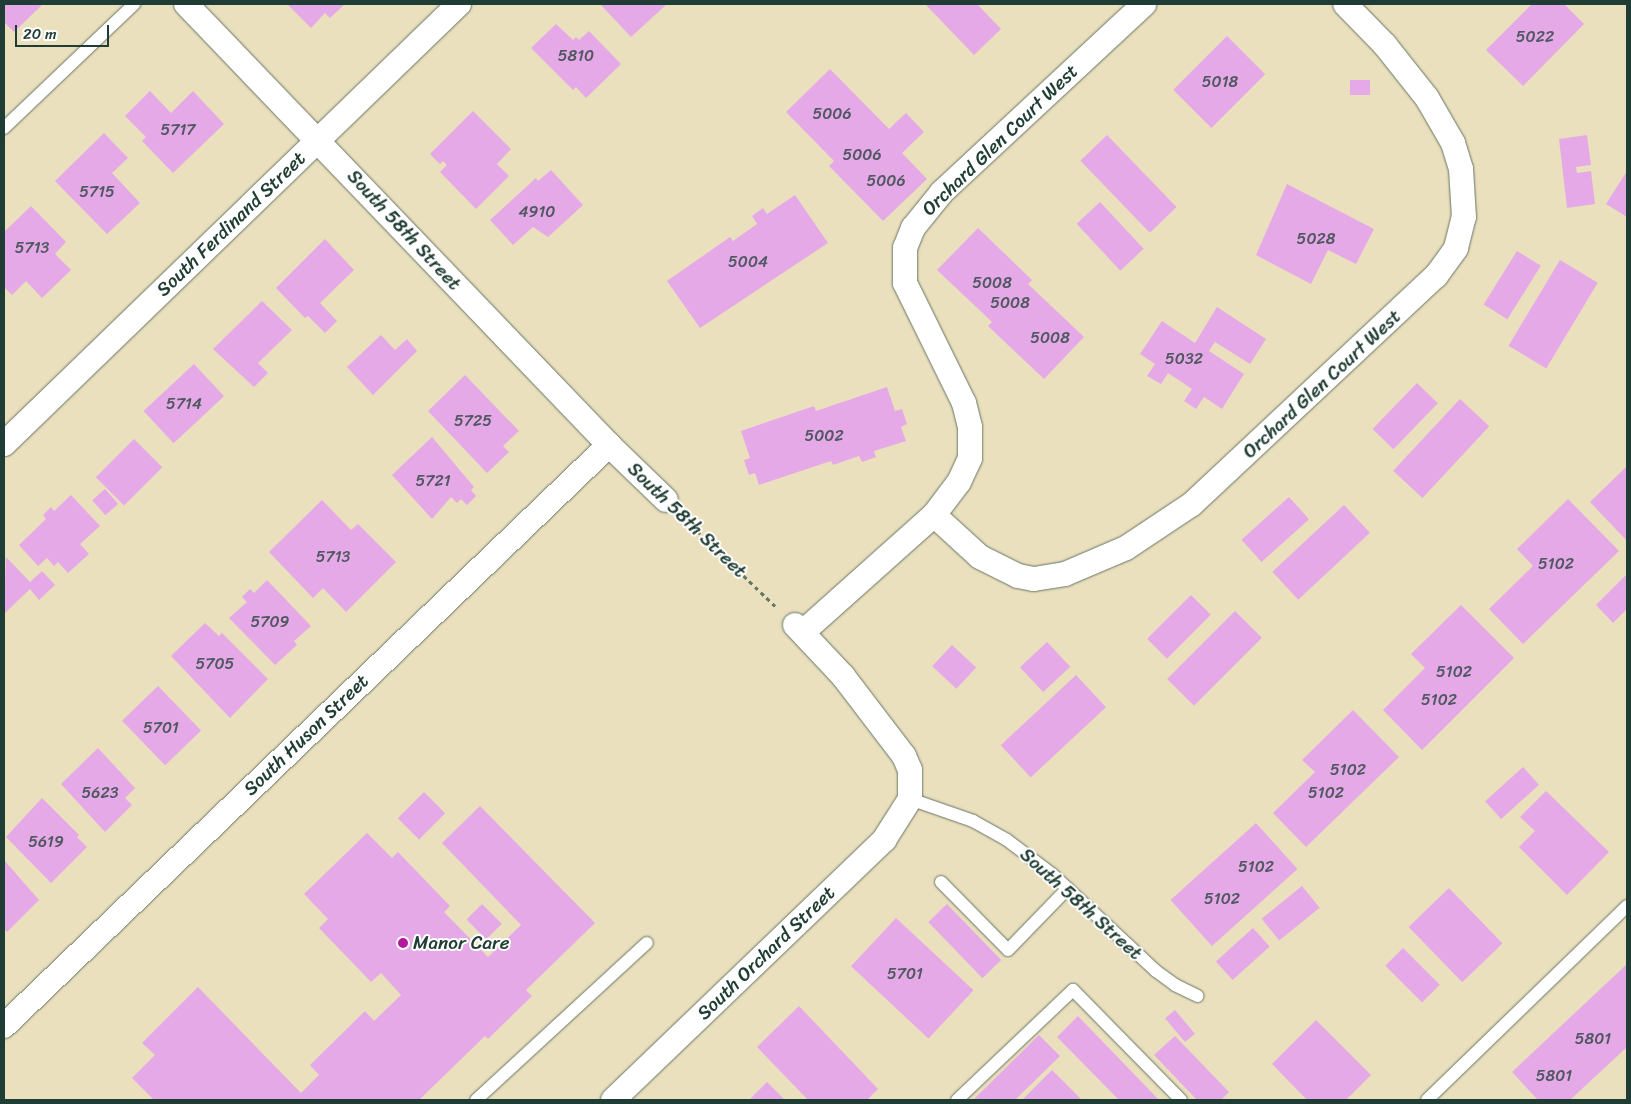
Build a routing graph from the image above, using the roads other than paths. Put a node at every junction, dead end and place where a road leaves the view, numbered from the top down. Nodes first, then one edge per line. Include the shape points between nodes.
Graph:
1 (134, 4) edge
2 (186, 4) edge
3 (459, 4) edge
4 (1144, 4) edge
5 (1346, 4) edge
6 (4, 128) edge
7 (319, 139) junction
8 (4, 444) edge
9 (609, 445) junction
10 (666, 500) road end
11 (934, 515) junction
12 (910, 799) junction
13 (942, 882) dead end
14 (1068, 888) junction
15 (1627, 906) edge
16 (646, 943) dead end
17 (1198, 996) dead end
18 (4, 1026) edge
19 (476, 1100) edge
20 (613, 1100) edge
21 (958, 1100) edge
22 (1181, 1100) edge
23 (1427, 1100) edge

1 - 6 lane
2 - 7 street, South 58th Street
3 - 7 street, South Ferdinand Street
4 - 11 street, Orchard Glen Court West via 949,186 913,228 905,248 905,283 915,310 959,389 968,415 971,438 965,471
5 - 11 street, Orchard Glen Court West via 1385,45 1427,98 1453,142 1461,169 1464,217 1456,248 1436,276 1192,504 1126,548 1065,574 1034,579 1018,576 980,558
7 - 8 street, South Ferdinand Street
7 - 9 street, South 58th Street
9 - 10 street, South 58th Street
9 - 18 street, South Huson Street
11 - 12 street, Orchard Glen Court West via 799,628 872,711 904,756 910,770
12 - 14 lane, South 58th Street via 988,829 1027,854
12 - 20 street, South Orchard Street via 884,840
13 - 14 lane via 1008,950
14 - 17 lane, South 58th Street via 1156,971 1175,986
15 - 23 lane
16 - 19 lane
21 - 22 lane via 1073,990

